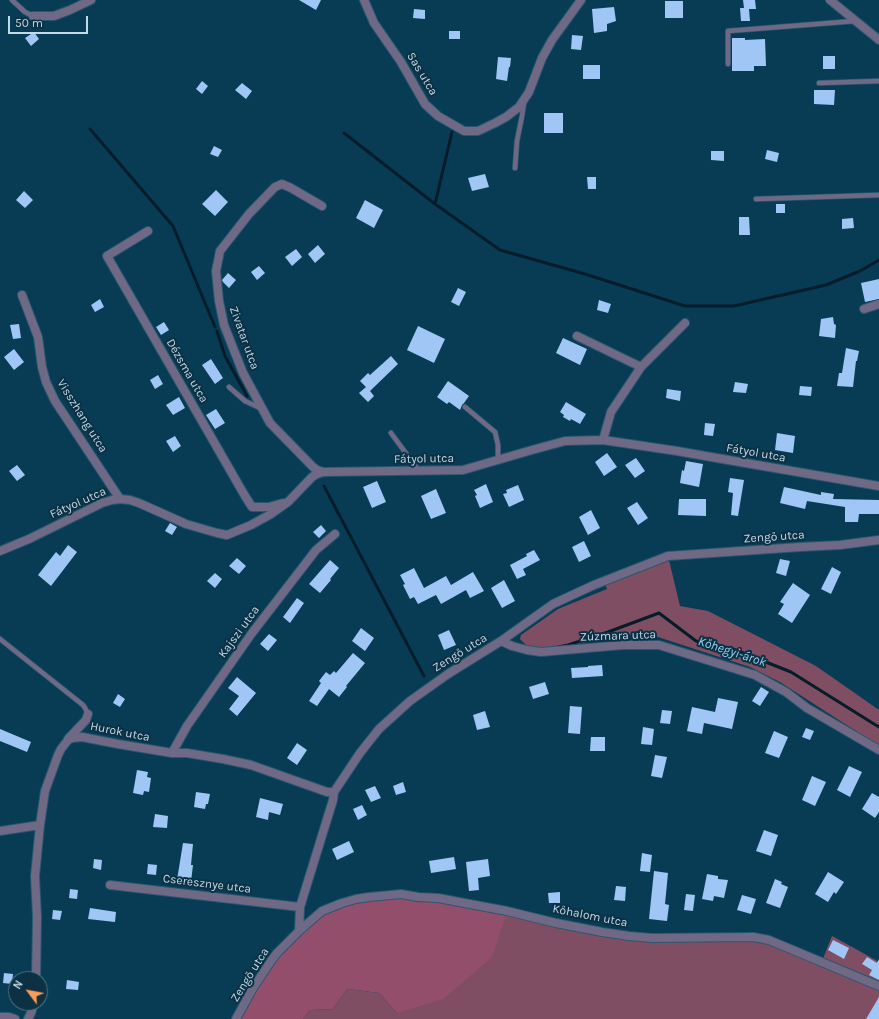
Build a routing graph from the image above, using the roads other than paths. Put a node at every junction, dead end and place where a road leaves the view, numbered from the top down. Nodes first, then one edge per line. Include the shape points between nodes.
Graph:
1 (12, 0) edge
2 (91, 0) edge
3 (364, 0) edge
4 (581, 0) edge
5 (830, 0) edge
6 (33, 16) joint
7 (855, 21) junction
8 (879, 40) edge
9 (728, 64) dead end
10 (879, 81) edge
11 (819, 83) dead end
12 (524, 100) junction
13 (515, 168) dead end
14 (879, 195) edge
15 (756, 199) dead end
16 (322, 206) dead end
17 (148, 231) dead end
18 (22, 295) dead end
19 (879, 304) edge
20 (864, 309) dead end
21 (685, 323) dead end
22 (577, 336) dead end
23 (641, 367) junction
24 (229, 387) dead end
25 (465, 407) dead end
26 (262, 408) junction
27 (391, 433) dead end
28 (603, 440) junction
29 (498, 461) junction
30 (419, 471) junction
31 (323, 472) junction
32 (879, 486) edge
33 (120, 499) junction
34 (288, 502) junction
35 (335, 534) dead end
36 (879, 540) edge
37 (0, 551) edge
38 (0, 639) edge
39 (501, 641) junction
40 (88, 714) joint
41 (68, 740) junction
42 (879, 750) edge
43 (172, 753) junction
44 (334, 792) junction
45 (40, 825) junction
46 (0, 831) edge
47 (110, 885) dead end
48 (300, 908) junction
49 (299, 931) junction
50 (36, 971) edge
51 (879, 986) edge
52 (0, 1017) edge
53 (15, 1019) edge
54 (236, 1019) edge

1 - 6 lane
2 - 6 street via 54,16
3 - 12 street, Sas utca via 374,23 401,62 425,104 438,116 464,131 478,131 506,118
4 - 12 street, Sas utca via 552,40 542,58 530,92
5 - 7 street
7 - 8 street
7 - 9 lane via 728,31
10 - 11 lane
12 - 13 lane
14 - 15 lane
16 - 26 street, Zivatar utca via 292,188 282,184 275,187 241,223 220,251 216,271 218,301 224,325 242,373
17 - 34 street, Dézsma utca via 107,256 252,506
18 - 33 street, Visszhang utca via 38,337 46,382 55,401
19 - 20 street
21 - 23 street
22 - 23 street
23 - 28 street via 611,412
24 - 26 lane via 245,401
25 - 29 lane via 495,432
26 - 31 street, Zivatar utca via 270,423 313,467
27 - 30 lane
28 - 29 street, Fátyol utca via 565,442
28 - 32 street, Fátyol utca
29 - 30 street, Fátyol utca via 463,470
30 - 31 street, Fátyol utca
31 - 34 street, Fátyol utca via 312,477
33 - 34 street, Fátyol utca via 139,503 186,524 227,535 251,525
33 - 37 street, Fátyol utca via 102,503
35 - 43 street, Kajszi utca via 316,550 252,633 187,726
36 - 39 street, Zengő utca via 840,545 668,556 553,604
38 - 40 lane via 83,706
39 - 42 street, Zúzmara utca via 541,652 622,645 659,645 755,674
39 - 44 street, Zengő utca via 410,701 379,729
40 - 41 street via 86,720
41 - 43 street, Hurok utca via 82,737
41 - 45 street via 58,756 45,791
43 - 44 street, Hurok utca via 187,753 251,765 327,792
44 - 48 street, Zengő utca
45 - 46 street
45 - 50 street via 35,876
47 - 48 street, Cseresznye utca
48 - 49 street, Zengő utca
49 - 51 street, Kőhalom utca via 322,911 342,903 401,894 438,898 629,936 753,937 769,940
49 - 54 street, Zengő utca via 271,961
52 - 53 street

